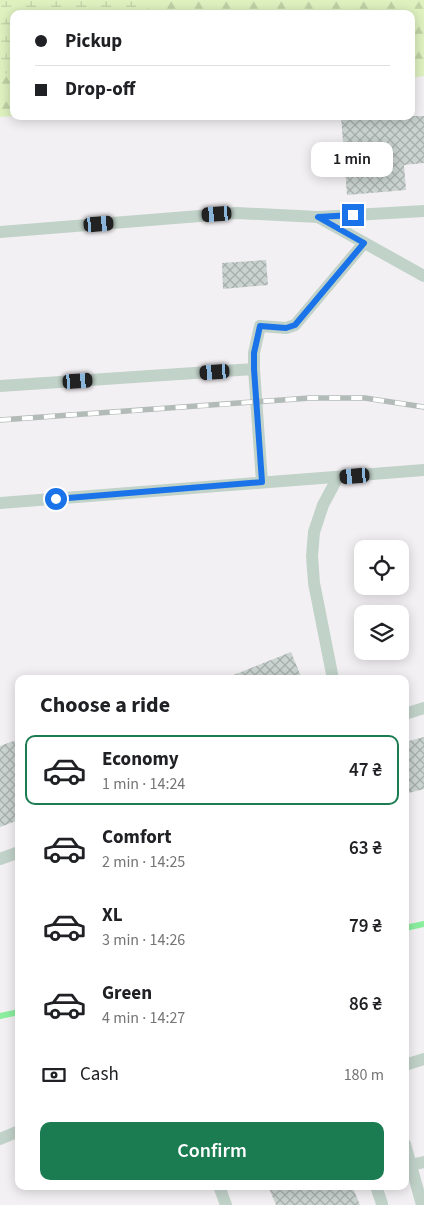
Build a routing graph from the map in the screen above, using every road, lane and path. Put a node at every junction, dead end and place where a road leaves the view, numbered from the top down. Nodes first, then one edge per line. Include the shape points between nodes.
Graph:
1 (424, 211) edge
2 (318, 217) junction
3 (0, 232) edge
4 (364, 243) junction
5 (424, 276) edge
6 (254, 369) junction
7 (0, 386) edge
8 (424, 470) edge
9 (338, 477) junction
10 (262, 482) junction
11 (0, 503) edge
12 (332, 675) edge
13 (424, 708) edge
14 (409, 713) edge
15 (15, 853) edge
16 (0, 859) edge
17 (424, 1059) edge
18 (409, 1064) edge
19 (15, 1133) edge
20 (0, 1139) edge
21 (409, 1161) edge
22 (424, 1162) edge
23 (410, 1165) junction
24 (220, 1190) edge
25 (377, 1190) edge
26 (382, 1204) edge
27 (226, 1205) edge
28 (422, 1205) edge

1 - 2 lane
2 - 3 lane via 237,213
2 - 4 lane
4 - 5 lane
4 - 6 lane via 295,325 286,328 260,326
6 - 7 lane
6 - 10 lane
8 - 9 lane
9 - 10 lane
9 - 12 lane via 323,505 314,532 312,556
10 - 11 lane
13 - 14 lane
15 - 16 lane
17 - 18 lane
19 - 20 lane
21 - 23 lane
22 - 23 lane
23 - 28 lane
24 - 27 lane
25 - 26 lane

